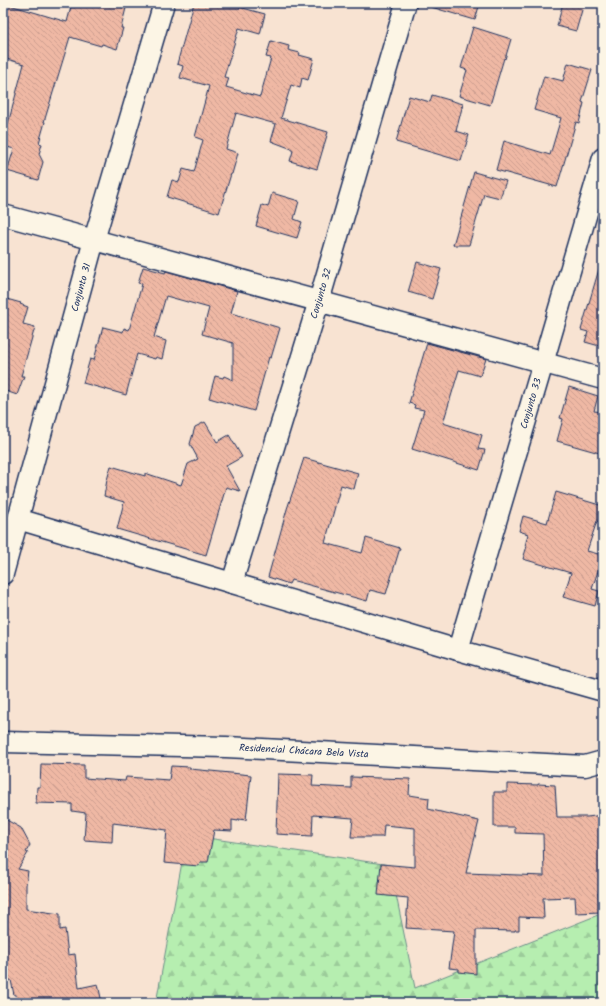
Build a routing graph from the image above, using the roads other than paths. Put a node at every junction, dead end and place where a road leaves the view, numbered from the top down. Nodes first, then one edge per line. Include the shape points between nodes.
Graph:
1 (164, 3) edge
2 (406, 3) edge
3 (603, 158) edge
4 (3, 215) edge
5 (94, 240) junction
6 (319, 301) junction
7 (543, 363) junction
8 (603, 379) edge
9 (18, 519) junction
10 (3, 574) edge
11 (232, 583) junction
12 (458, 650) junction
13 (603, 691) edge
14 (3, 742) edge
15 (603, 761) edge

1 - 5 street, Conjunto 31
2 - 6 street, Conjunto 32
3 - 7 street, Conjunto 33
4 - 5 street
5 - 6 street
5 - 9 street, Conjunto 31
6 - 7 street
6 - 11 street, Conjunto 32
7 - 8 street
7 - 12 street, Conjunto 33
9 - 10 street, Conjunto 31
9 - 11 street
11 - 12 street
12 - 13 street
14 - 15 street, Residencial Chácara Bela Vista via 226,747 585,766

